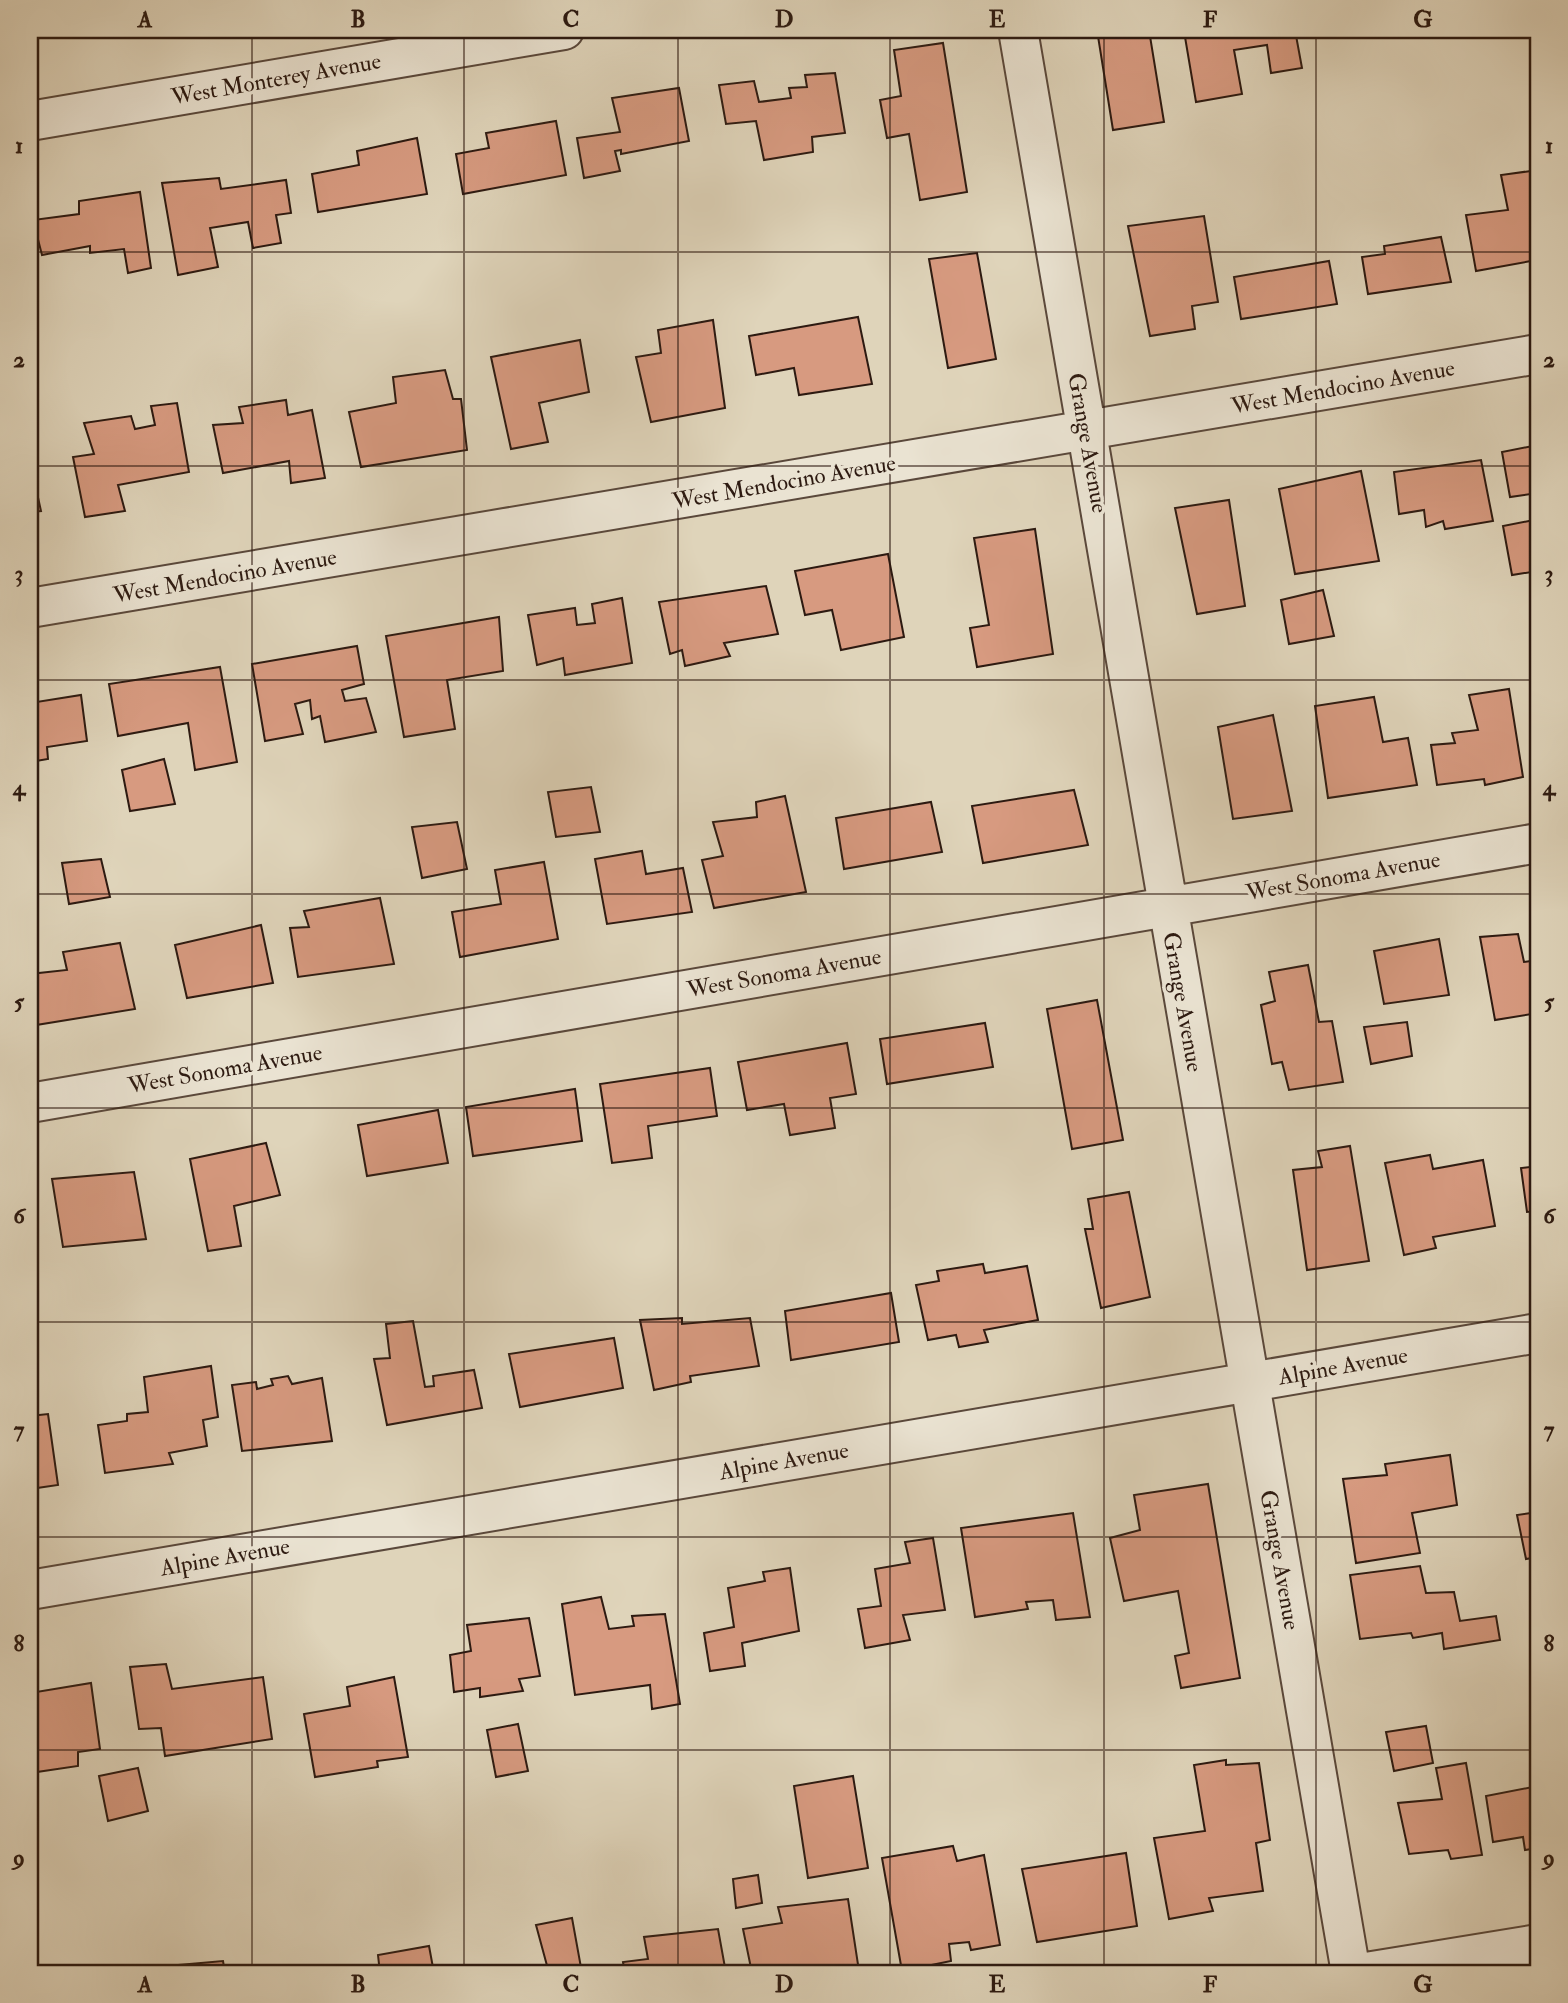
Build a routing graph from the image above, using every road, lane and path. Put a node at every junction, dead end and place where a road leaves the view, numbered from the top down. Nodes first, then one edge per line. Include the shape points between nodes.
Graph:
1 (564, 30) edge
2 (1018, 30) edge
3 (30, 121) edge
4 (1538, 354) edge
5 (1086, 431) junction
6 (30, 608) edge
7 (1538, 843) edge
8 (1166, 907) junction
9 (30, 1103) edge
10 (1538, 1333) edge
11 (1250, 1382) junction
12 (30, 1590) edge
13 (1538, 1944) edge
14 (1351, 1973) edge
15 (1360, 1973) edge

1 - 3 street, West Monterey Avenue
2 - 5 street, Grange Avenue
4 - 5 street, West Mendocino Avenue
5 - 6 street, West Mendocino Avenue
5 - 8 street, Grange Avenue
7 - 8 street, West Sonoma Avenue
8 - 9 street, West Sonoma Avenue
8 - 11 street, Grange Avenue
10 - 11 street, Alpine Avenue
11 - 12 street, Alpine Avenue
11 - 14 street, Grange Avenue
13 - 15 street

